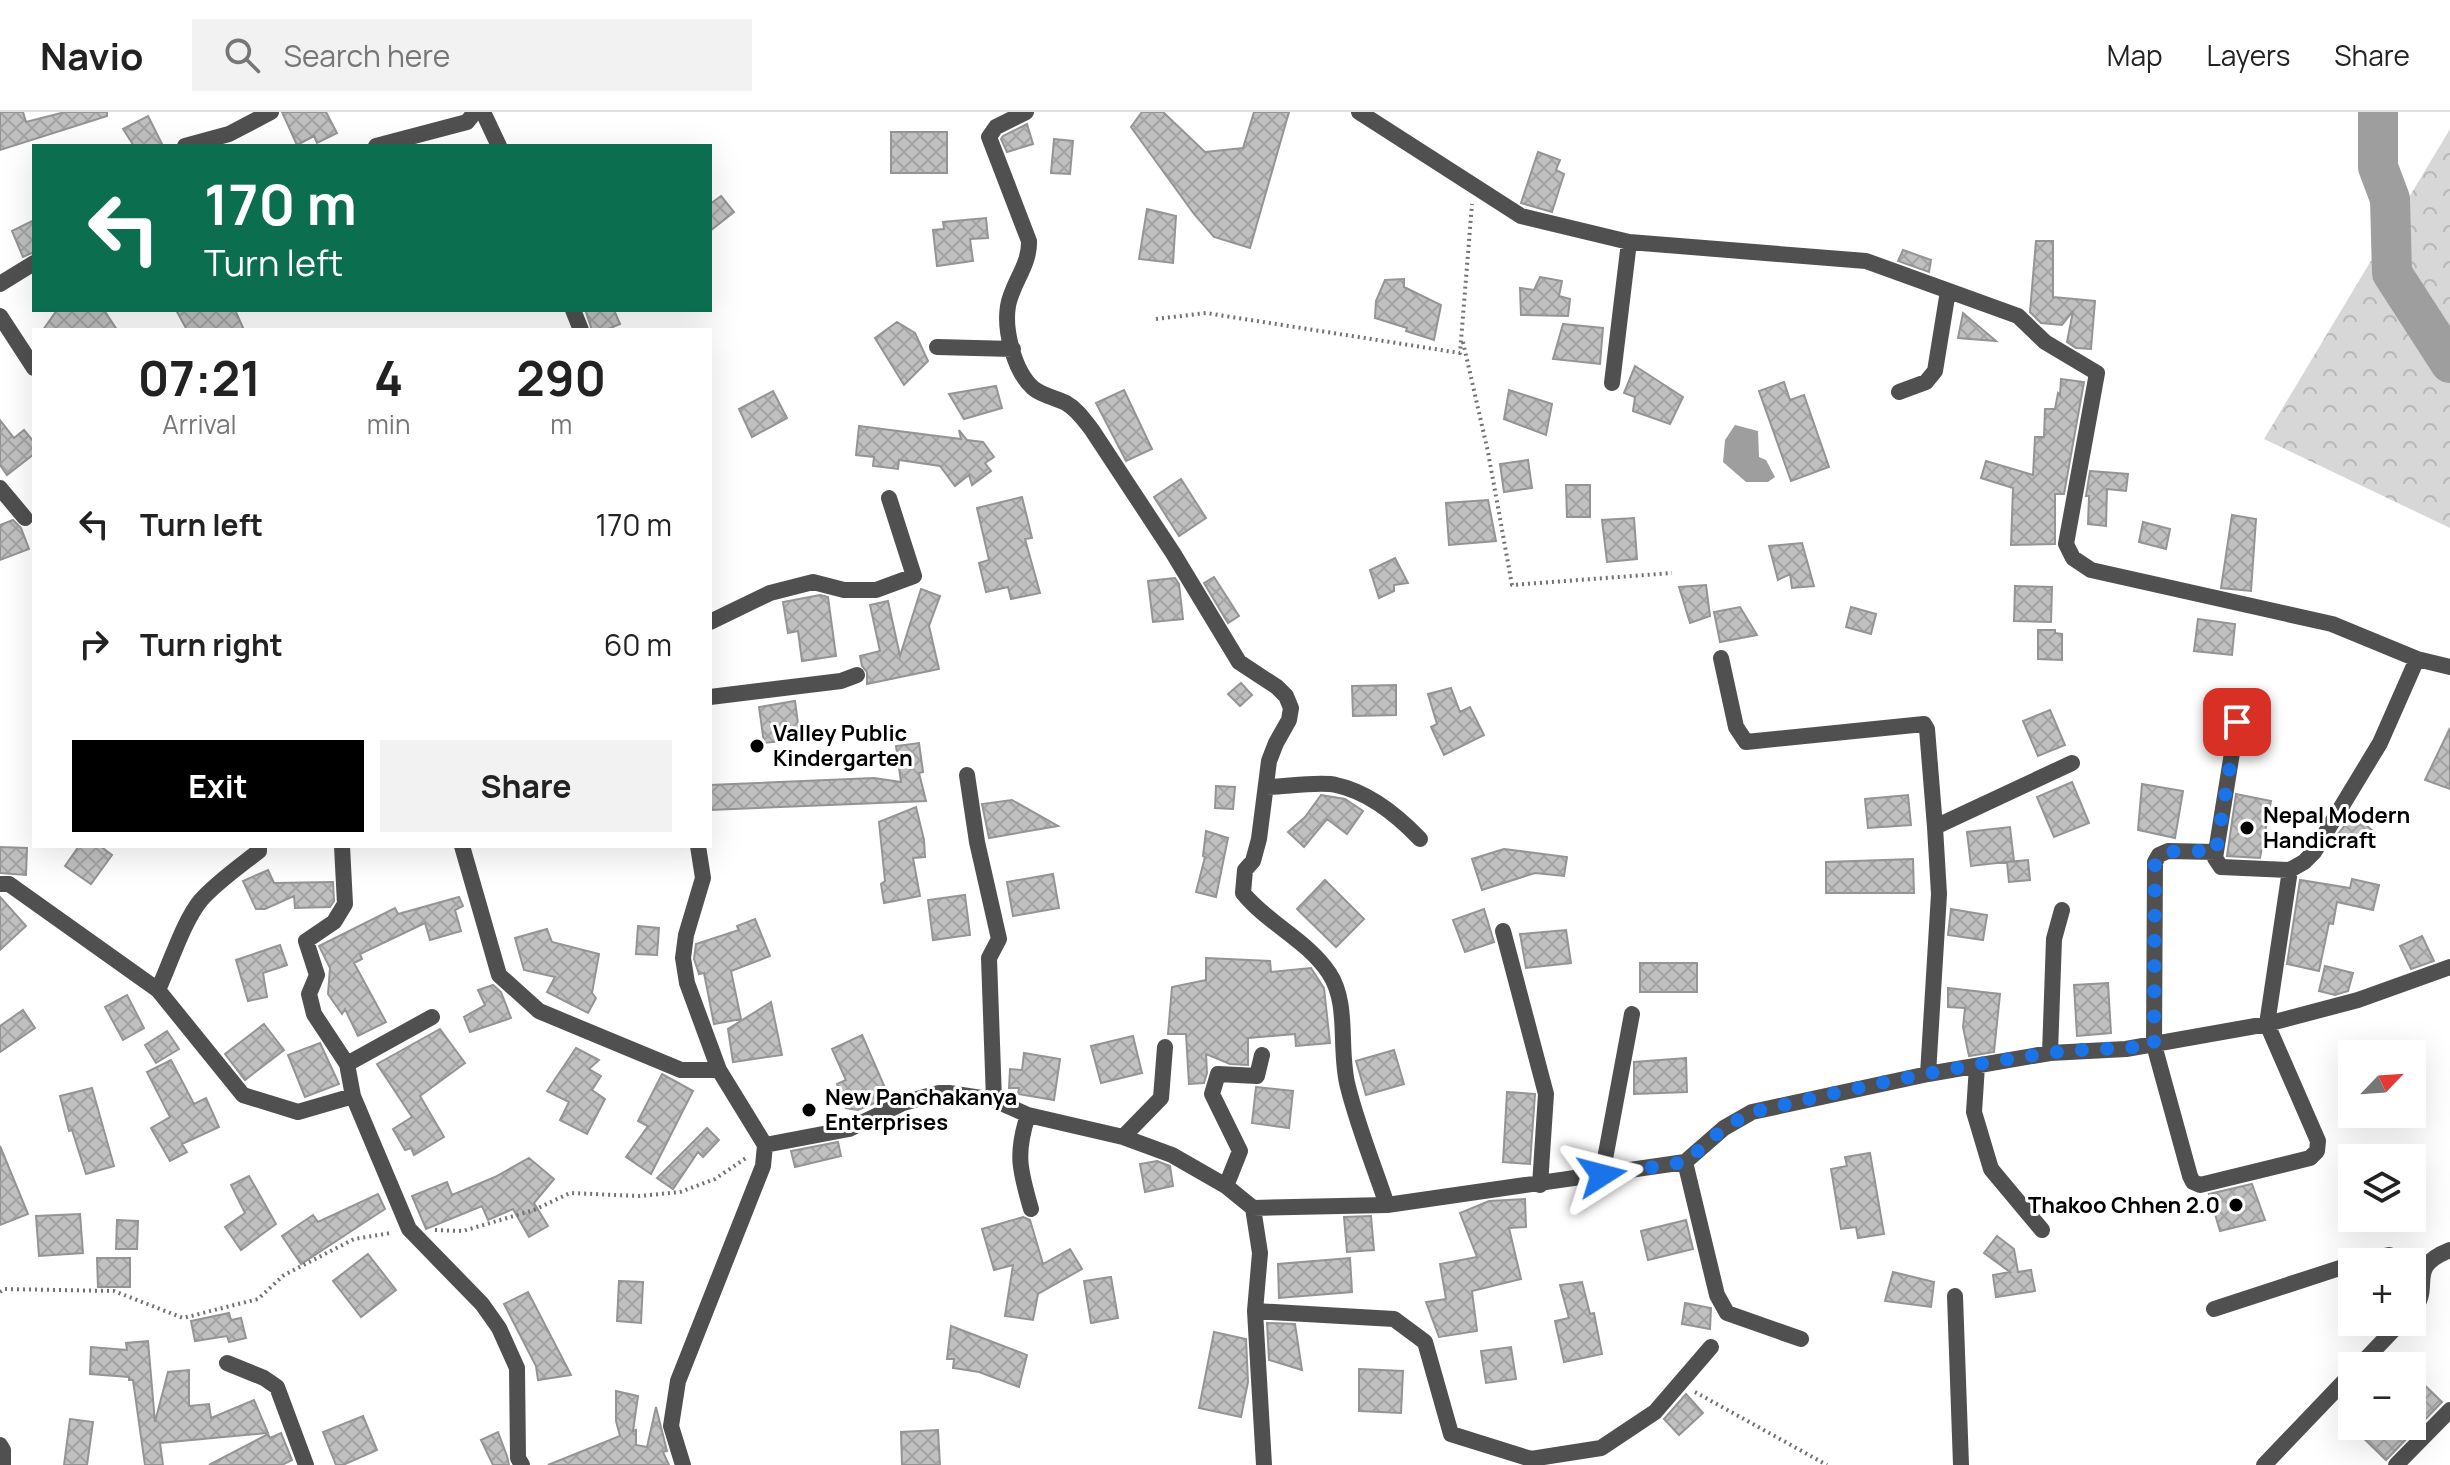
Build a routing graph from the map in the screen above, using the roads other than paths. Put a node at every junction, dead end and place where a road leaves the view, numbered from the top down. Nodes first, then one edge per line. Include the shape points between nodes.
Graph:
1 (271, 112) edge
2 (475, 112) edge
3 (483, 112) edge
4 (1026, 112) edge
5 (1359, 112) edge
6 (192, 144) edge
7 (384, 144) edge
8 (498, 144) edge
9 (1629, 242) junction
10 (32, 264) edge
11 (0, 284) edge
12 (1948, 291) junction
13 (0, 316) edge
14 (937, 347) dead end
15 (1013, 349) junction
16 (32, 365) edge
17 (1612, 383) dead end
18 (1899, 392) dead end
19 (0, 488) edge
20 (889, 498) dead end
21 (25, 518) dead end
22 (712, 621) edge
23 (1721, 658) dead end
24 (2417, 659) junction
25 (2450, 667) edge
26 (857, 675) dead end
27 (712, 697) edge
28 (2260, 708) dead end
29 (2072, 763) dead end
30 (967, 775) dead end
31 (1267, 787) junction
32 (1935, 827) junction
33 (1420, 839) dead end
34 (259, 848) edge
35 (342, 848) edge
36 (463, 848) edge
37 (698, 848) edge
38 (2216, 852) junction
39 (2290, 870) junction
40 (0, 884) edge
41 (2062, 910) dead end
42 (1503, 931) dead end
43 (2450, 967) edge
44 (158, 990) junction
45 (1632, 1014) dead end
46 (432, 1017) dead end
47 (2267, 1024) junction
48 (2154, 1045) junction
49 (1165, 1047) dead end
50 (2050, 1053) junction
51 (1262, 1055) dead end
52 (347, 1064) junction
53 (1977, 1066) junction
54 (719, 1070) junction
55 (1928, 1074) junction
56 (353, 1096) junction
57 (994, 1100) junction
58 (1028, 1115) junction
59 (1123, 1137) junction
60 (765, 1145) junction
61 (1685, 1162) junction
62 (1602, 1175) junction
63 (1540, 1185) junction
64 (1226, 1186) junction
65 (1387, 1205) junction
66 (1253, 1208) junction
67 (1031, 1209) dead end
68 (2042, 1230) dead end
69 (2450, 1250) edge
70 (2426, 1263) edge
71 (2338, 1269) edge
72 (1955, 1296) dead end
73 (2214, 1309) dead end
74 (1255, 1311) junction
75 (2388, 1336) edge
76 (1801, 1339) dead end
77 (1711, 1347) dead end
78 (2372, 1352) edge
79 (227, 1363) dead end
80 (2338, 1388) edge
81 (2450, 1410) edge
82 (0, 1445) edge
83 (3, 1465) edge
84 (306, 1465) edge
85 (522, 1465) edge
86 (683, 1465) edge
87 (1264, 1465) edge
88 (1961, 1465) edge
89 (2264, 1465) edge
90 (2396, 1465) edge

1 - 6 street via 229,134
2 - 7 street via 467,122
3 - 8 street
4 - 15 street via 996,127 989,137 1029,241 1009,303
5 - 9 street via 1521,216
9 - 12 street via 1866,261
9 - 17 street
10 - 11 street
12 - 18 street via 1935,371 1926,382
12 - 24 street via 2018,316 2045,342 2097,373 2066,544 2073,558 2091,570 2332,624
13 - 16 street
14 - 15 street
15 - 31 street via 1033,388 1077,411 1092,430 1239,662 1286,696 1289,720 1269,761
19 - 21 street
20 - 22 street via 914,576 876,590 844,590 813,582 770,593
23 - 32 street via 1736,727 1746,742 1924,724
24 - 25 street
24 - 39 street via 2380,743 2314,852
26 - 27 street
28 - 38 street via 2237,722
29 - 32 street
30 - 57 street via 999,939 989,958
31 - 33 street via 1335,784 1397,815
31 - 65 street via 1243,893 1322,964 1335,983 1347,1086
32 - 55 street via 1939,894
34 - 44 street via 201,900
35 - 52 street via 345,904 334,922 306,941 317,975 309,994 314,1014
36 - 54 street via 499,975 539,1011 681,1070
37 - 54 street via 703,878 683,958
38 - 39 street via 2221,867
38 - 48 street via 2168,851 2155,862
39 - 47 street
40 - 44 street via 9,884
41 - 50 street via 2054,939
42 - 63 street via 1546,1094
43 - 47 street via 2358,1000
44 - 56 street via 243,1095 298,1112
45 - 62 street
46 - 52 street
47 - 48 street
47 - 48 street via 2318,1141 2317,1151 2310,1158 2200,1185 2190,1176
48 - 50 street
49 - 59 street via 1161,1098
50 - 53 street
51 - 64 street via 1257,1076 1218,1074 1212,1094 1240,1151
52 - 56 street
53 - 55 street
53 - 68 street via 1974,1112 1991,1169
54 - 60 street
55 - 61 street via 1752,1112
56 - 85 street via 409,1229 499,1328 517,1368
57 - 58 street
57 - 60 street via 939,1093 903,1103 849,1129
58 - 59 street
58 - 67 street via 1019,1143
59 - 64 street via 1172,1155
60 - 86 street via 763,1166 678,1381 671,1426
61 - 62 street
61 - 76 street via 1717,1295 1727,1313
62 - 63 street
63 - 65 street
64 - 66 street
65 - 66 street
66 - 74 street via 1260,1253
69 - 70 street
71 - 73 street
72 - 88 street
74 - 77 street via 1394,1319 1425,1342 1451,1434 1531,1459 1601,1448 1655,1412
74 - 87 street
75 - 78 street
79 - 84 street via 277,1387
80 - 89 street
81 - 90 street
82 - 83 street

